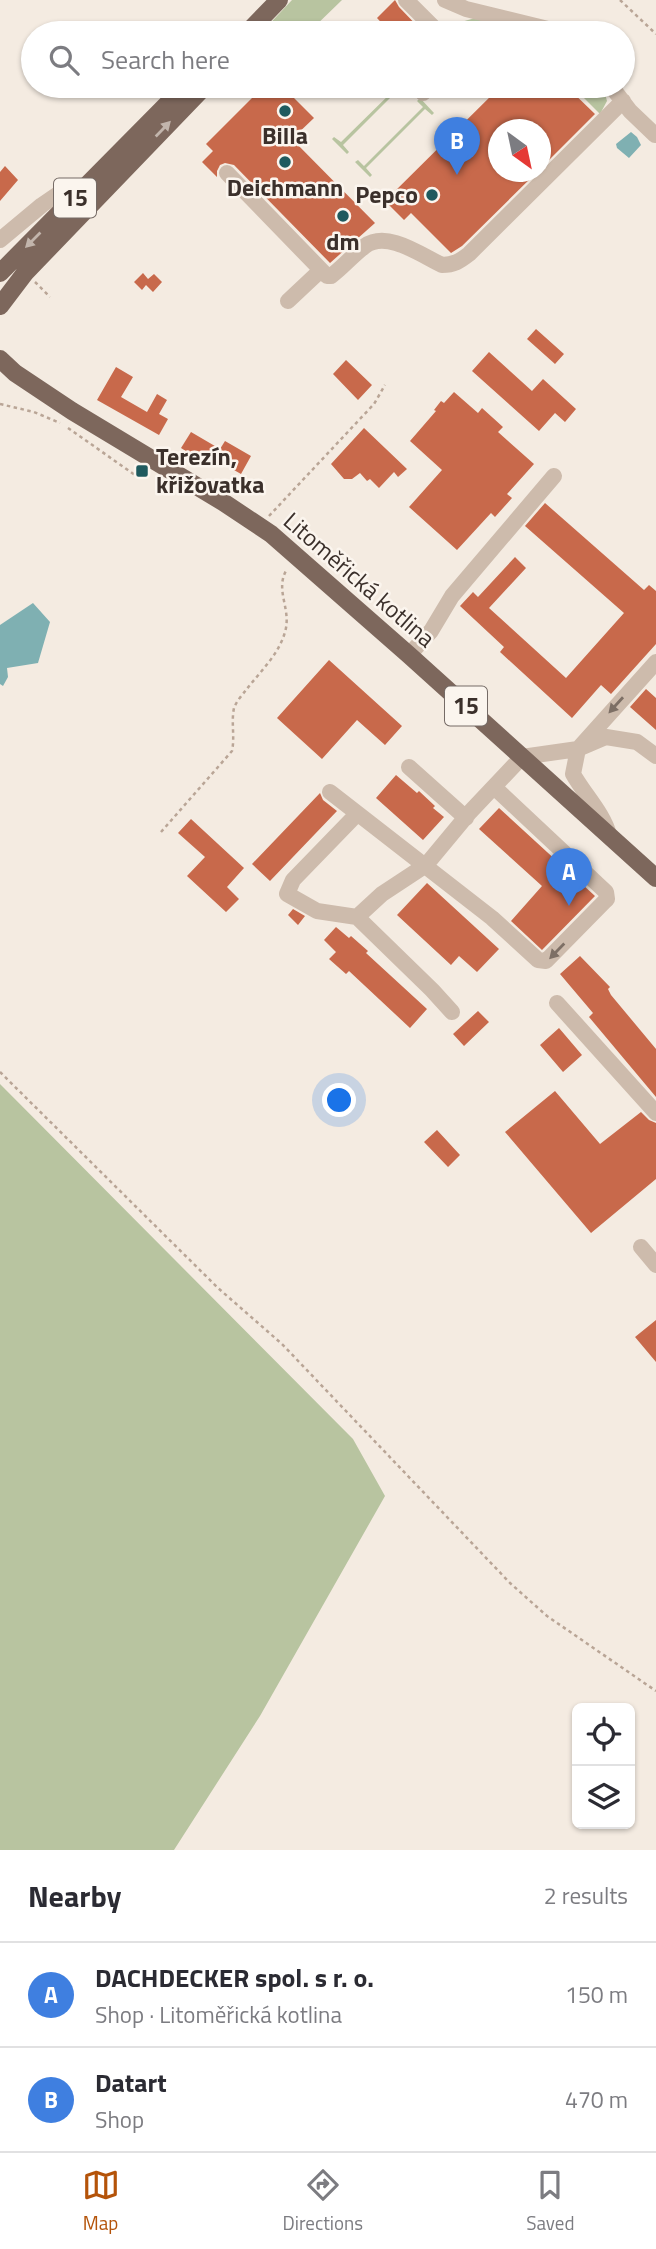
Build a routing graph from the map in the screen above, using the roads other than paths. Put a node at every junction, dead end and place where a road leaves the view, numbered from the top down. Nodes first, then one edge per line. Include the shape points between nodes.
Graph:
1 (279, 0) edge
2 (407, 0) edge
3 (445, 0) edge
4 (259, 21) edge
5 (427, 21) edge
6 (515, 21) edge
7 (173, 98) edge
8 (193, 98) edge
9 (620, 98) edge
10 (623, 102) junction
11 (655, 135) edge
12 (227, 173) dead end
13 (77, 196) junction
14 (0, 240) edge
15 (321, 270) junction
16 (0, 272) edge
17 (288, 301) dead end
18 (0, 306) edge
19 (0, 359) edge
20 (554, 476) dead end
21 (410, 654) junction
22 (656, 662) edge
23 (578, 749) junction
24 (656, 756) edge
25 (522, 757) junction
26 (409, 767) dead end
27 (494, 787) junction
28 (330, 792) dead end
29 (357, 814) junction
30 (466, 818) junction
31 (609, 835) junction
32 (426, 866) junction
33 (656, 878) edge
34 (357, 917) junction
35 (557, 1003) dead end
36 (452, 1012) dead end
37 (656, 1112) edge
38 (640, 1247) dead end
39 (656, 1265) edge

1 - 4 main road
2 - 5 lane
3 - 6 lane
7 - 13 main road, 15
18 -> 8 main road, 15 via 25,273
9 - 10 lane
10 - 11 lane
10 - 15 lane via 458,262 442,265 381,240 364,247 331,276
12 - 15 lane
13 - 14 lane via 61,192
13 -> 16 main road, 15
15 - 17 lane
19 - 21 main road, Litoměřická kotlina / 15 via 27,381 260,526
20 - 21 lane via 452,596 431,631
21 - 25 main road, Litoměřická kotlina / 15
22 -> 23 lane
23 - 24 lane via 606,737 637,742
23 - 25 lane
23 - 31 lane via 573,774 606,821
25 - 27 lane
25 - 31 main road, Litoměřická kotlina / 15
26 - 30 lane
27 - 30 lane
27 -> 32 lane via 604,889 604,902 543,962
28 - 29 lane
29 - 32 lane
29 - 34 lane via 293,880 288,894 317,911
30 - 32 lane
31 - 33 main road, Litoměřická kotlina / 15
32 - 34 lane via 382,894
34 - 36 lane
35 - 37 lane
38 - 39 lane

